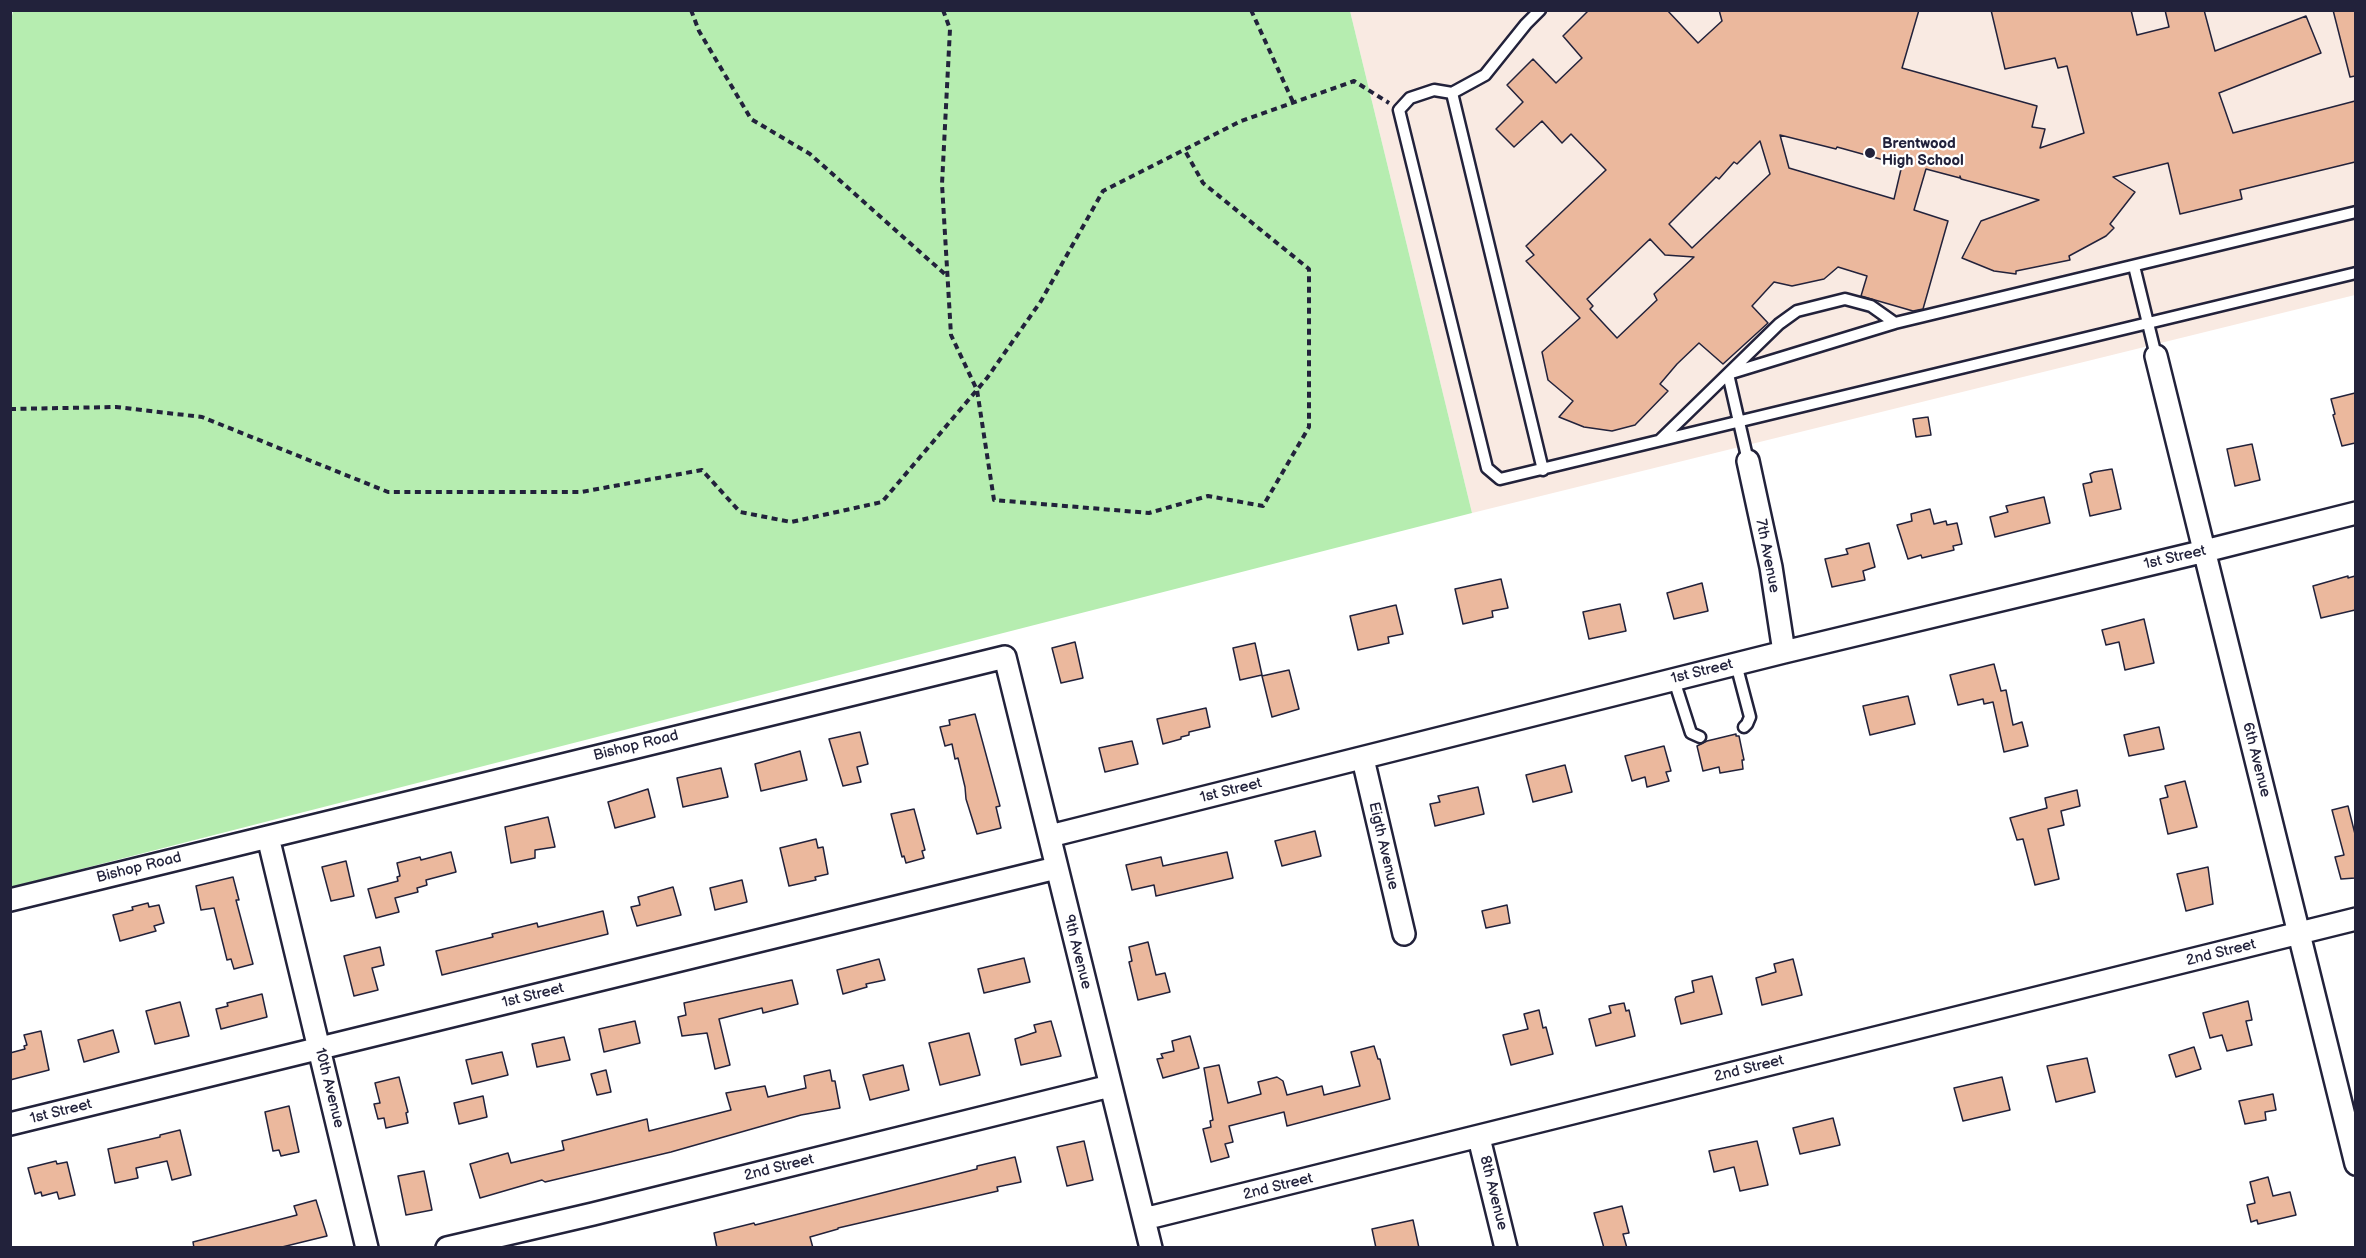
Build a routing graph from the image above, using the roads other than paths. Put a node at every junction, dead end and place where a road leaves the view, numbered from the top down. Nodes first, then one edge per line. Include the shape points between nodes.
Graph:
1 (1540, 10) edge
2 (1452, 93) junction
3 (2355, 212) edge
4 (2134, 266) junction
5 (2355, 273) edge
6 (1895, 323) junction
7 (2148, 323) junction
8 (2156, 356) joint
9 (1728, 374) junction
10 (1739, 421) junction
11 (1660, 440) junction
12 (1748, 461) joint
13 (1543, 470) junction
14 (2355, 513) edge
15 (2205, 551) junction
16 (1784, 652) junction
17 (1005, 657) joint
18 (1736, 664) junction
19 (1674, 680) junction
20 (1744, 727) dead end
21 (1700, 737) dead end
22 (1363, 759) junction
23 (1050, 836) junction
24 (268, 837) junction
25 (1056, 868) junction
26 (10, 900) edge
27 (2355, 919) edge
28 (2299, 933) junction
29 (1404, 934) dead end
30 (319, 1048) junction
31 (1110, 1086) junction
32 (10, 1124) edge
33 (1479, 1138) junction
34 (2355, 1164) edge
35 (1144, 1219) junction
36 (367, 1248) edge
37 (447, 1248) edge
38 (1151, 1248) edge
39 (1506, 1248) edge

1 - 2 lane via 1485,75
2 - 13 lane
2 - 13 lane via 1434,90 1410,98 1400,110 1487,468 1500,479
3 - 4 lane
4 - 6 lane
4 - 7 lane
5 - 7 lane
6 - 9 lane
6 - 9 lane via 1871,306 1845,299 1797,311
7 - 8 lane
7 - 10 lane
8 - 15 street, 6th Avenue
9 - 10 lane
9 - 11 lane
10 - 11 lane
10 - 12 lane
11 - 13 lane
12 - 16 street, 7th Avenue
14 - 15 street, 1st Street
15 - 16 street, 1st Street
15 - 28 street, 6th Avenue
16 - 18 street, 1st Street
17 - 23 street, 9th Avenue
17 - 24 street, Bishop Road
18 - 19 street, 1st Street
18 - 20 lane via 1750,717
19 - 21 lane via 1691,733
19 - 22 street, 1st Street
22 - 23 street, 1st Street
22 - 29 street, Eigth Avenue
23 - 25 street, 9th Avenue
24 - 26 street, Bishop Road
24 - 30 street, 10th Avenue
25 - 30 street, 1st Street
25 - 31 street, 9th Avenue
27 - 28 street, 2nd Street
28 - 33 street, 2nd Street
28 - 34 street, 6th Avenue
30 - 32 street, 1st Street
30 - 36 street, 10th Avenue
31 - 35 street, 9th Avenue
31 - 37 street, 2nd Street
33 - 35 street, 2nd Street
33 - 39 street, 8th Avenue
35 - 38 street, 9th Avenue

